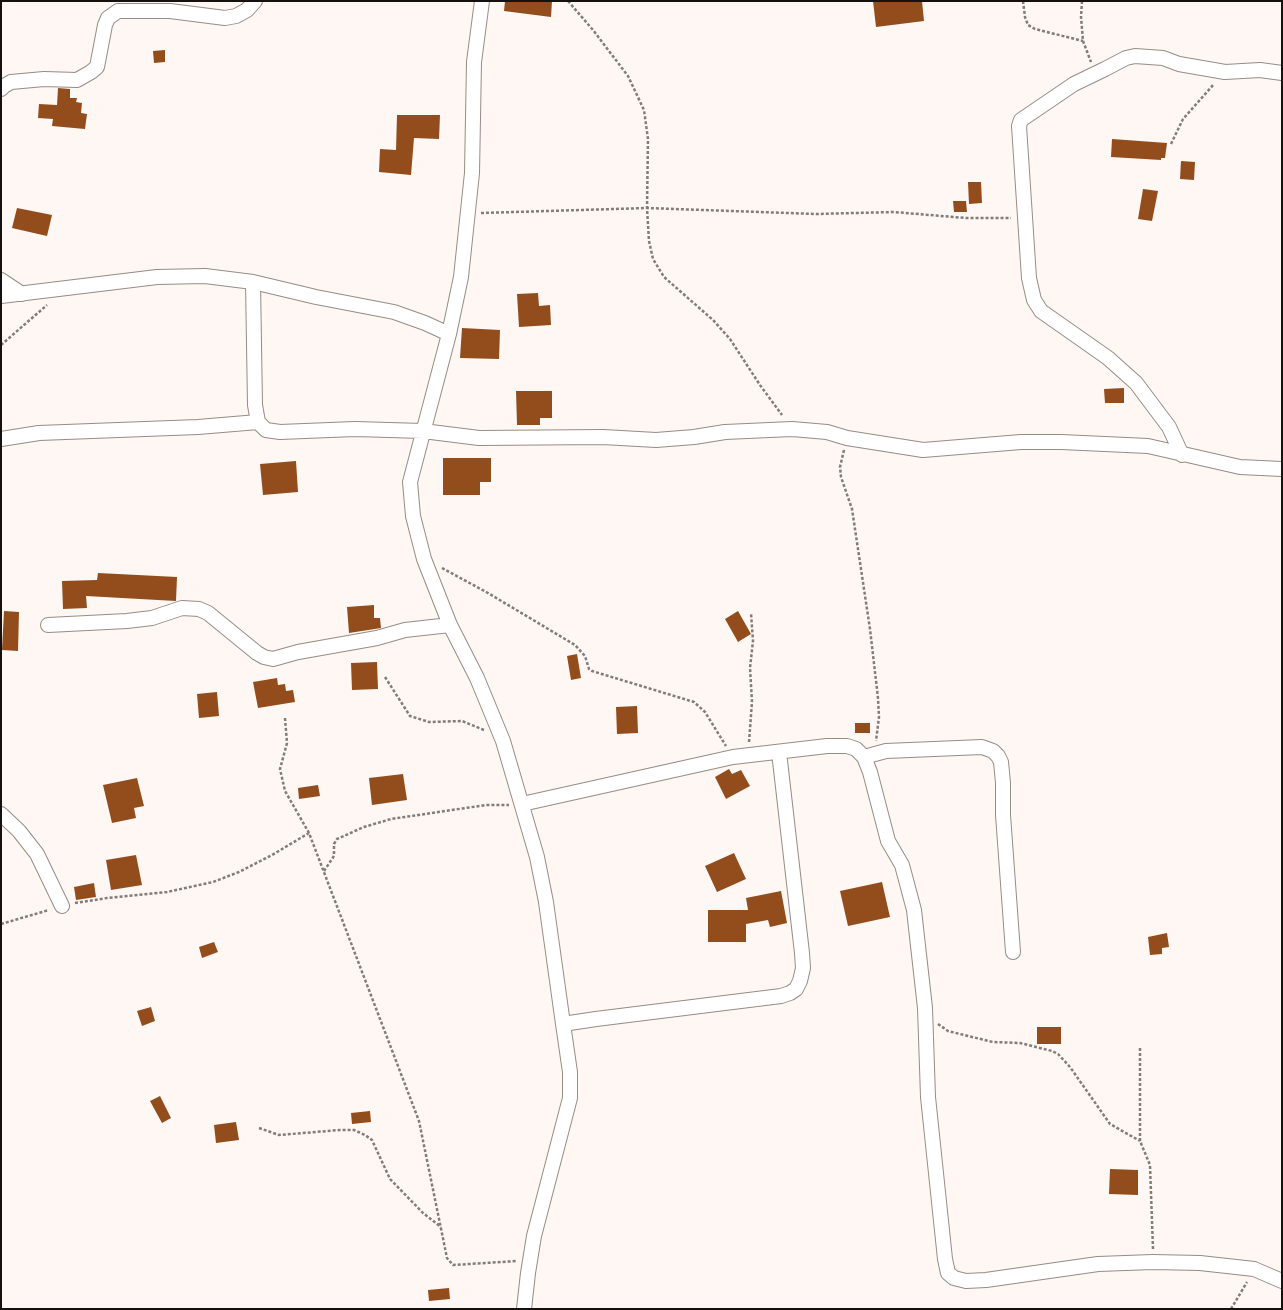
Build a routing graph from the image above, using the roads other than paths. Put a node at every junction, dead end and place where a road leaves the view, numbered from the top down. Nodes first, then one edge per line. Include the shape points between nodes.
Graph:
1 (256, 1) edge
2 (482, 1) edge
3 (1282, 73) edge
4 (1, 90) edge
5 (1, 280) edge
6 (253, 282) junction
7 (22, 294) junction
8 (1, 296) edge
9 (449, 334) junction
10 (258, 422) junction
11 (423, 431) junction
12 (1, 439) edge
13 (1182, 455) junction
14 (1282, 469) edge
15 (48, 625) dead end
16 (450, 625) junction
17 (779, 752) junction
18 (869, 755) junction
19 (522, 804) junction
20 (1, 814) edge
21 (62, 906) road end
22 (1013, 952) dead end
23 (564, 1024) junction
24 (1282, 1281) edge
25 (524, 1309) edge

1 - 4 street via 247,10 225,18 170,11 118,11 108,18 97,67 91,72 77,80 11,82
2 - 9 street via 474,62 472,173 461,277
3 - 13 street via 1260,70 1225,72 1179,64 1163,58 1135,56 1074,84 1021,120 1030,284 1034,300 1041,311 1108,358 1136,383 1169,427
5 - 7 street
6 - 7 street via 205,276 157,277
6 - 9 street via 394,312 425,322
6 - 10 street via 255,405
7 - 8 street
9 - 11 street
10 - 11 street via 266,430 280,432 355,429
10 - 12 street via 39,433
11 - 13 street via 479,438 603,437 656,440 792,428 923,450 1021,442 1062,442 1148,446
11 - 16 street via 410,482 413,516 424,559
13 - 14 street via 1240,467
15 - 16 street via 127,621 152,618 182,608 199,609 208,613 257,653 273,659 405,630
16 - 19 street via 477,678 503,741
17 - 18 street via 847,746
17 - 19 street via 732,757
17 - 23 street via 802,953 803,968 796,989 781,996
18 - 22 street via 925,748 982,747 998,756 1003,783
18 - 24 street via 888,841 902,865 914,910 925,1008 928,1097 948,1273 954,1278 966,1281 1098,1264 1200,1263 1254,1269
19 - 23 street via 546,902
20 - 21 street via 19,831 37,854
23 - 25 street via 570,1072 570,1098 534,1236

